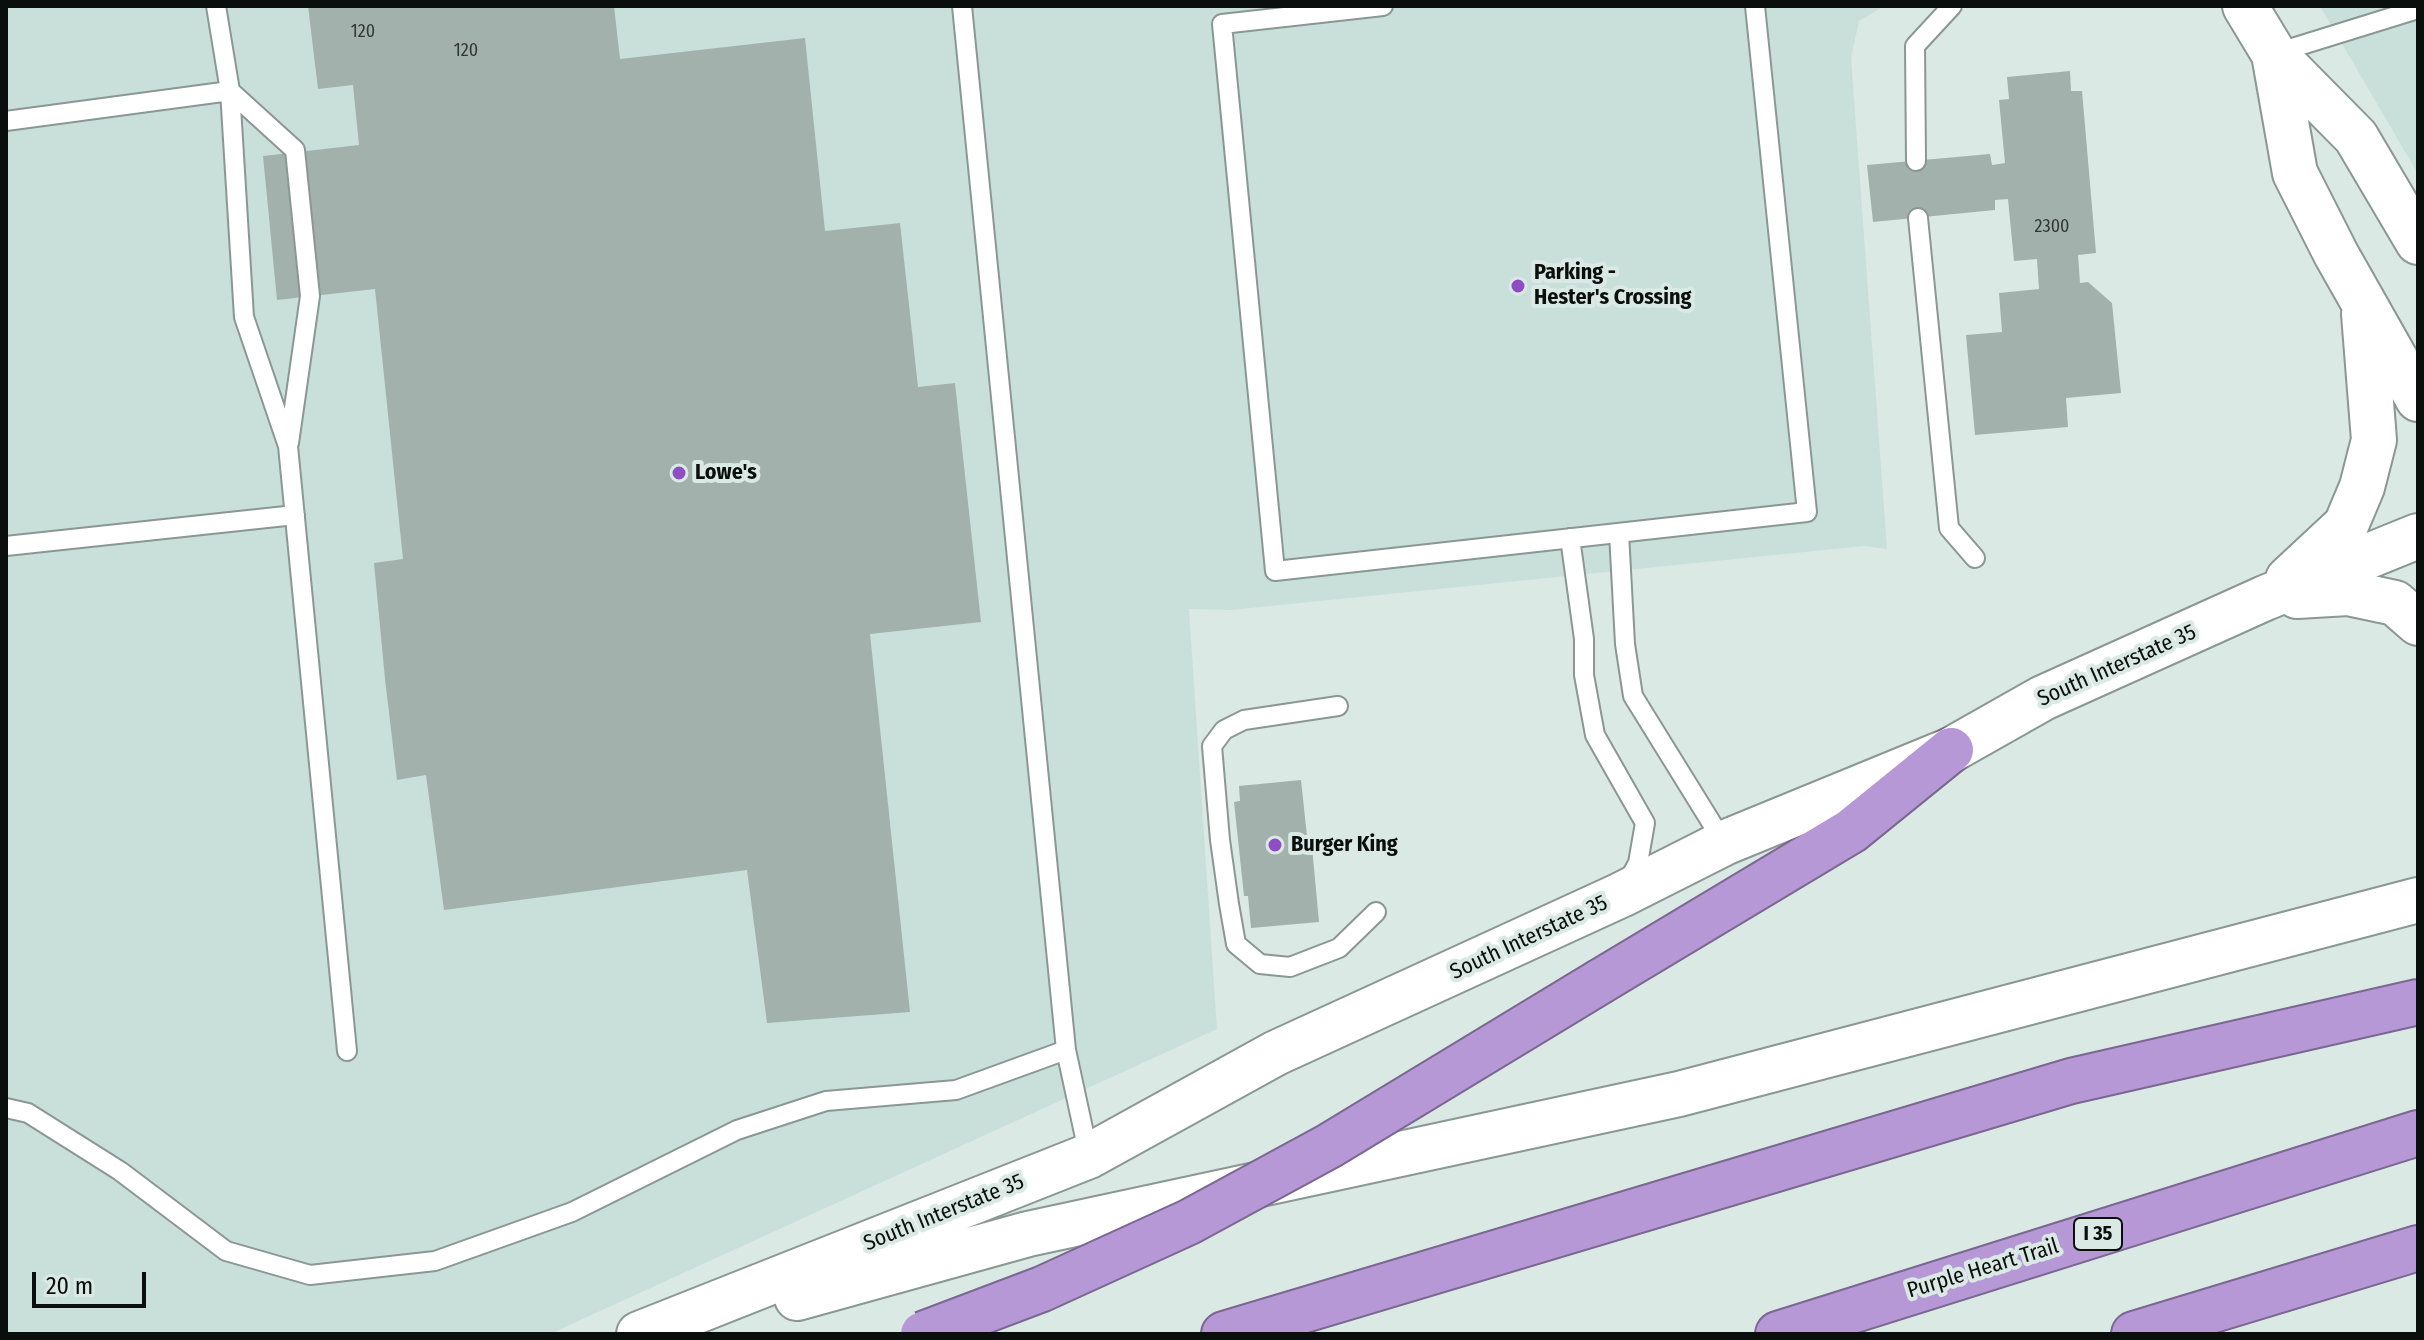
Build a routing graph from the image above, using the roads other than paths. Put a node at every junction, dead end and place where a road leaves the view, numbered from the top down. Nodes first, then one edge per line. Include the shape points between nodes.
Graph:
1 (216, 6) edge
2 (962, 6) edge
3 (1383, 6) edge
4 (1755, 6) edge
5 (1952, 6) edge
6 (2245, 6) edge
7 (2418, 9) edge
8 (2274, 54) junction
9 (230, 91) junction
10 (6, 121) edge
11 (1916, 161) dead end
12 (1918, 218) dead end
13 (2418, 242) edge
14 (2363, 302) junction
15 (2418, 399) edge
16 (288, 446) junction
17 (295, 515) junction
18 (1619, 533) junction
19 (2418, 536) edge
20 (1570, 538) junction
21 (6, 546) edge
22 (1975, 558) dead end
23 (2265, 598) junction
24 (2418, 623) edge
25 (1338, 706) dead end
26 (1951, 750) junction
27 (1724, 843) junction
28 (1621, 895) junction
29 (2418, 900) edge
30 (1376, 912) dead end
31 (2418, 1002) edge
32 (1066, 1050) junction
33 (347, 1051) dead end
34 (6, 1108) edge
35 (2418, 1133) edge
36 (1089, 1156) junction
37 (2418, 1248) edge
38 (639, 1334) edge
39 (666, 1334) edge
40 (923, 1334) edge
41 (1224, 1334) edge
42 (1778, 1334) edge
43 (2134, 1334) edge

1 - 9 lane
2 - 32 lane
3 - 20 lane via 1222,24 1275,571
4 - 18 lane via 1807,512
5 - 11 lane via 1915,46
6 - 8 main road
7 - 8 lane
8 - 13 main road via 2356,137
8 - 14 main road via 2295,173
9 - 10 lane
9 - 16 lane via 244,317
9 - 16 lane via 295,150 310,296
12 - 22 lane via 1949,528
14 - 15 main road
14 - 23 main road via 2374,440 2362,487 2346,525
16 - 17 lane
17 - 21 lane
17 - 33 lane
18 - 20 lane
18 - 27 lane via 1633,696
19 - 23 main road, South Interstate 35
20 - 28 lane via 1595,735 1645,823 1638,863
23 - 24 main road via 2348,593 2395,603
23 - 26 main road, South Interstate 35 via 2043,698
25 - 30 lane via 1244,720 1224,730 1212,746 1236,944 1260,964 1290,967 1339,948
26 - 27 main road, South Interstate 35
26 - 40 highway, bridge via 1851,831 1329,1146 1189,1222 1042,1289
27 - 28 main road, South Interstate 35
28 - 36 main road, South Interstate 35 via 1276,1053
29 - 39 main road, South Interstate 35 via 1679,1094 1028,1234
31 - 41 highway via 2071,1081
32 - 34 lane via 956,1090 826,1101 737,1130 572,1212 435,1261 310,1275 226,1251 120,1171 28,1113
32 - 36 lane
35 - 42 highway, Purple Heart Trail / I 35
36 - 38 main road, South Interstate 35
37 - 43 highway

